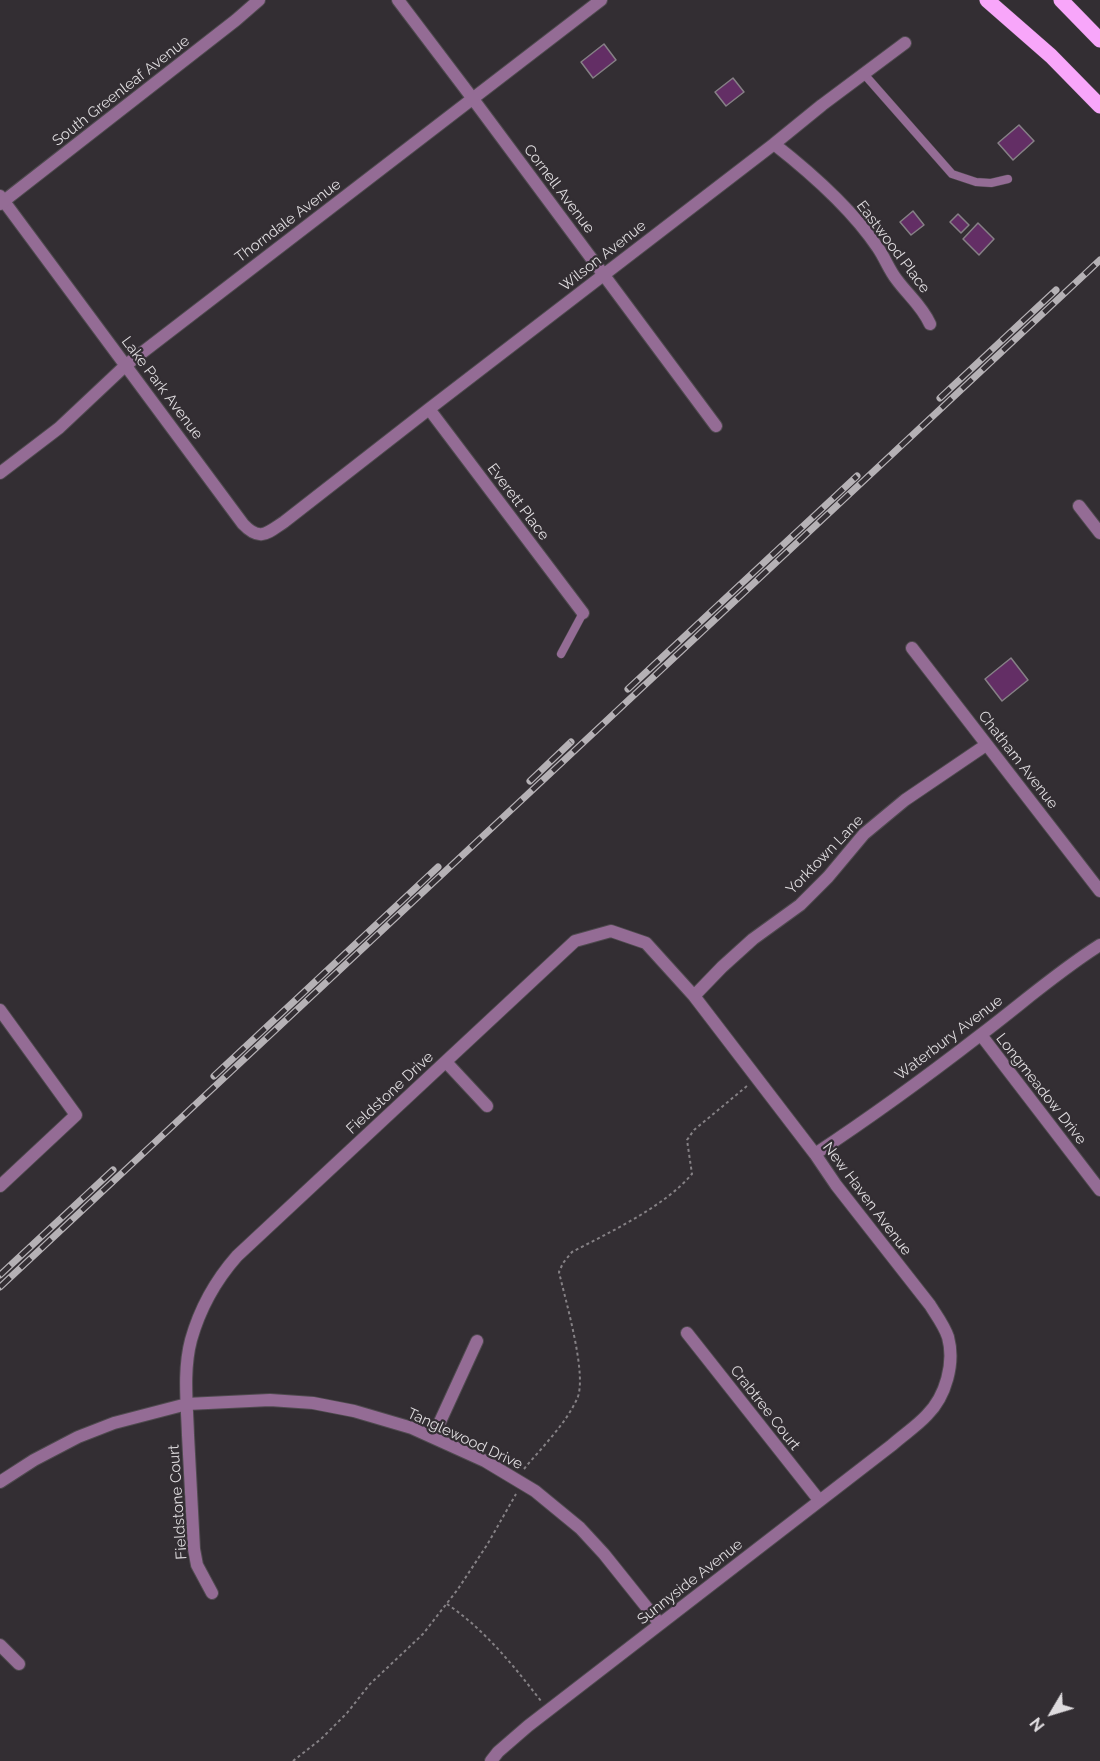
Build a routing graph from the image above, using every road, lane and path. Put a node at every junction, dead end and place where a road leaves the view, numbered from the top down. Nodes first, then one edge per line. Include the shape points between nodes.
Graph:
1 (259, 0) edge
2 (398, 0) edge
3 (601, 0) edge
4 (987, 0) edge
5 (1061, 0) edge
6 (1100, 40) edge
7 (905, 43) dead end
8 (864, 74) junction
9 (473, 99) junction
10 (1100, 106) edge
11 (774, 144) junction
12 (1008, 179) dead end
13 (1, 200) edge
14 (604, 274) junction
15 (930, 324) dead end
16 (126, 365) junction
17 (429, 409) junction
18 (716, 426) dead end
19 (0, 473) edge
20 (320, 494) joint
21 (1079, 506) dead end
22 (1100, 533) edge
23 (583, 613) joint
24 (912, 648) dead end
25 (561, 654) dead end
26 (986, 744) junction
27 (1100, 891) edge
28 (1100, 945) edge
29 (694, 996) junction
30 (0, 1010) edge
31 (981, 1035) junction
32 (446, 1062) junction
33 (757, 1079) junction
34 (487, 1106) dead end
35 (815, 1154) junction
36 (0, 1186) edge
37 (1100, 1190) edge
38 (687, 1333) dead end
39 (477, 1341) dead end
40 (187, 1404) junction
41 (910, 1430) joint
42 (432, 1437) junction
43 (0, 1482) edge
44 (522, 1483) junction
45 (819, 1500) junction
46 (212, 1593) dead end
47 (446, 1604) junction
48 (660, 1624) junction
49 (0, 1645) edge
50 (19, 1664) dead end
51 (548, 1710) junction
52 (293, 1761) edge
53 (491, 1761) edge

1 - 13 street, South Greenleaf Avenue
2 - 9 street, Cornell Avenue
3 - 9 street, Thorndale Avenue
4 - 10 main road
5 - 6 main road
7 - 8 street, Wilson Avenue
8 - 11 street, Wilson Avenue
8 - 12 lane via 952,174 976,182
9 - 14 street, Cornell Avenue
9 - 16 street, Thorndale Avenue
11 - 14 street, Wilson Avenue
11 - 15 street, Eastwood Place via 843,205 878,248 896,279 924,310
13 - 16 street, Lake Park Avenue
14 - 17 street, Wilson Avenue
14 - 18 street, Cornell Avenue
16 - 19 street, Thorndale Avenue via 59,428
16 - 20 street, Lake Park Avenue via 251,532 266,534
17 - 20 street, Wilson Avenue
17 - 23 street, Everett Place
21 - 22 street
23 - 25 lane
24 - 26 street, Chatham Avenue
26 - 27 street, Chatham Avenue
26 - 29 street, Yorktown Lane via 905,800 864,834 800,905 753,939
28 - 31 street, Waterbury Avenue
29 - 32 street, Fieldstone Drive via 646,943 611,931 575,941
29 - 33 street, New Haven Avenue
30 - 36 street via 76,1115
31 - 35 street, Waterbury Avenue
31 - 37 street, Longmeadow Drive
32 - 34 street
32 - 40 street, Fieldstone Drive via 224,1272 203,1307 191,1341
33 - 35 street, New Haven Avenue
33 - 44 path via 694,1130 687,1140 692,1174 680,1186 651,1208 572,1252 563,1263 559,1272 578,1355 578,1397 566,1419 523,1471
35 - 41 street, New Haven Avenue via 930,1305 948,1337 948,1379 937,1403
38 - 45 street, Crabtree Court
39 - 42 street
40 - 42 street, Tanglewood Drive via 249,1400 313,1403 376,1416
40 - 43 street, Tanglewood Drive via 78,1437
40 - 46 street, Fieldstone Court via 194,1549 197,1565
41 - 45 street, Sunnyside Avenue
42 - 44 street, Tanglewood Drive
44 - 47 path via 488,1545
44 - 48 street, Tanglewood Drive via 580,1528
45 - 48 street, Sunnyside Avenue
47 - 51 path via 494,1644
47 - 52 path via 423,1634 370,1684 347,1713
48 - 51 street, Sunnyside Avenue
49 - 50 street
51 - 53 street, Sunnyside Avenue

